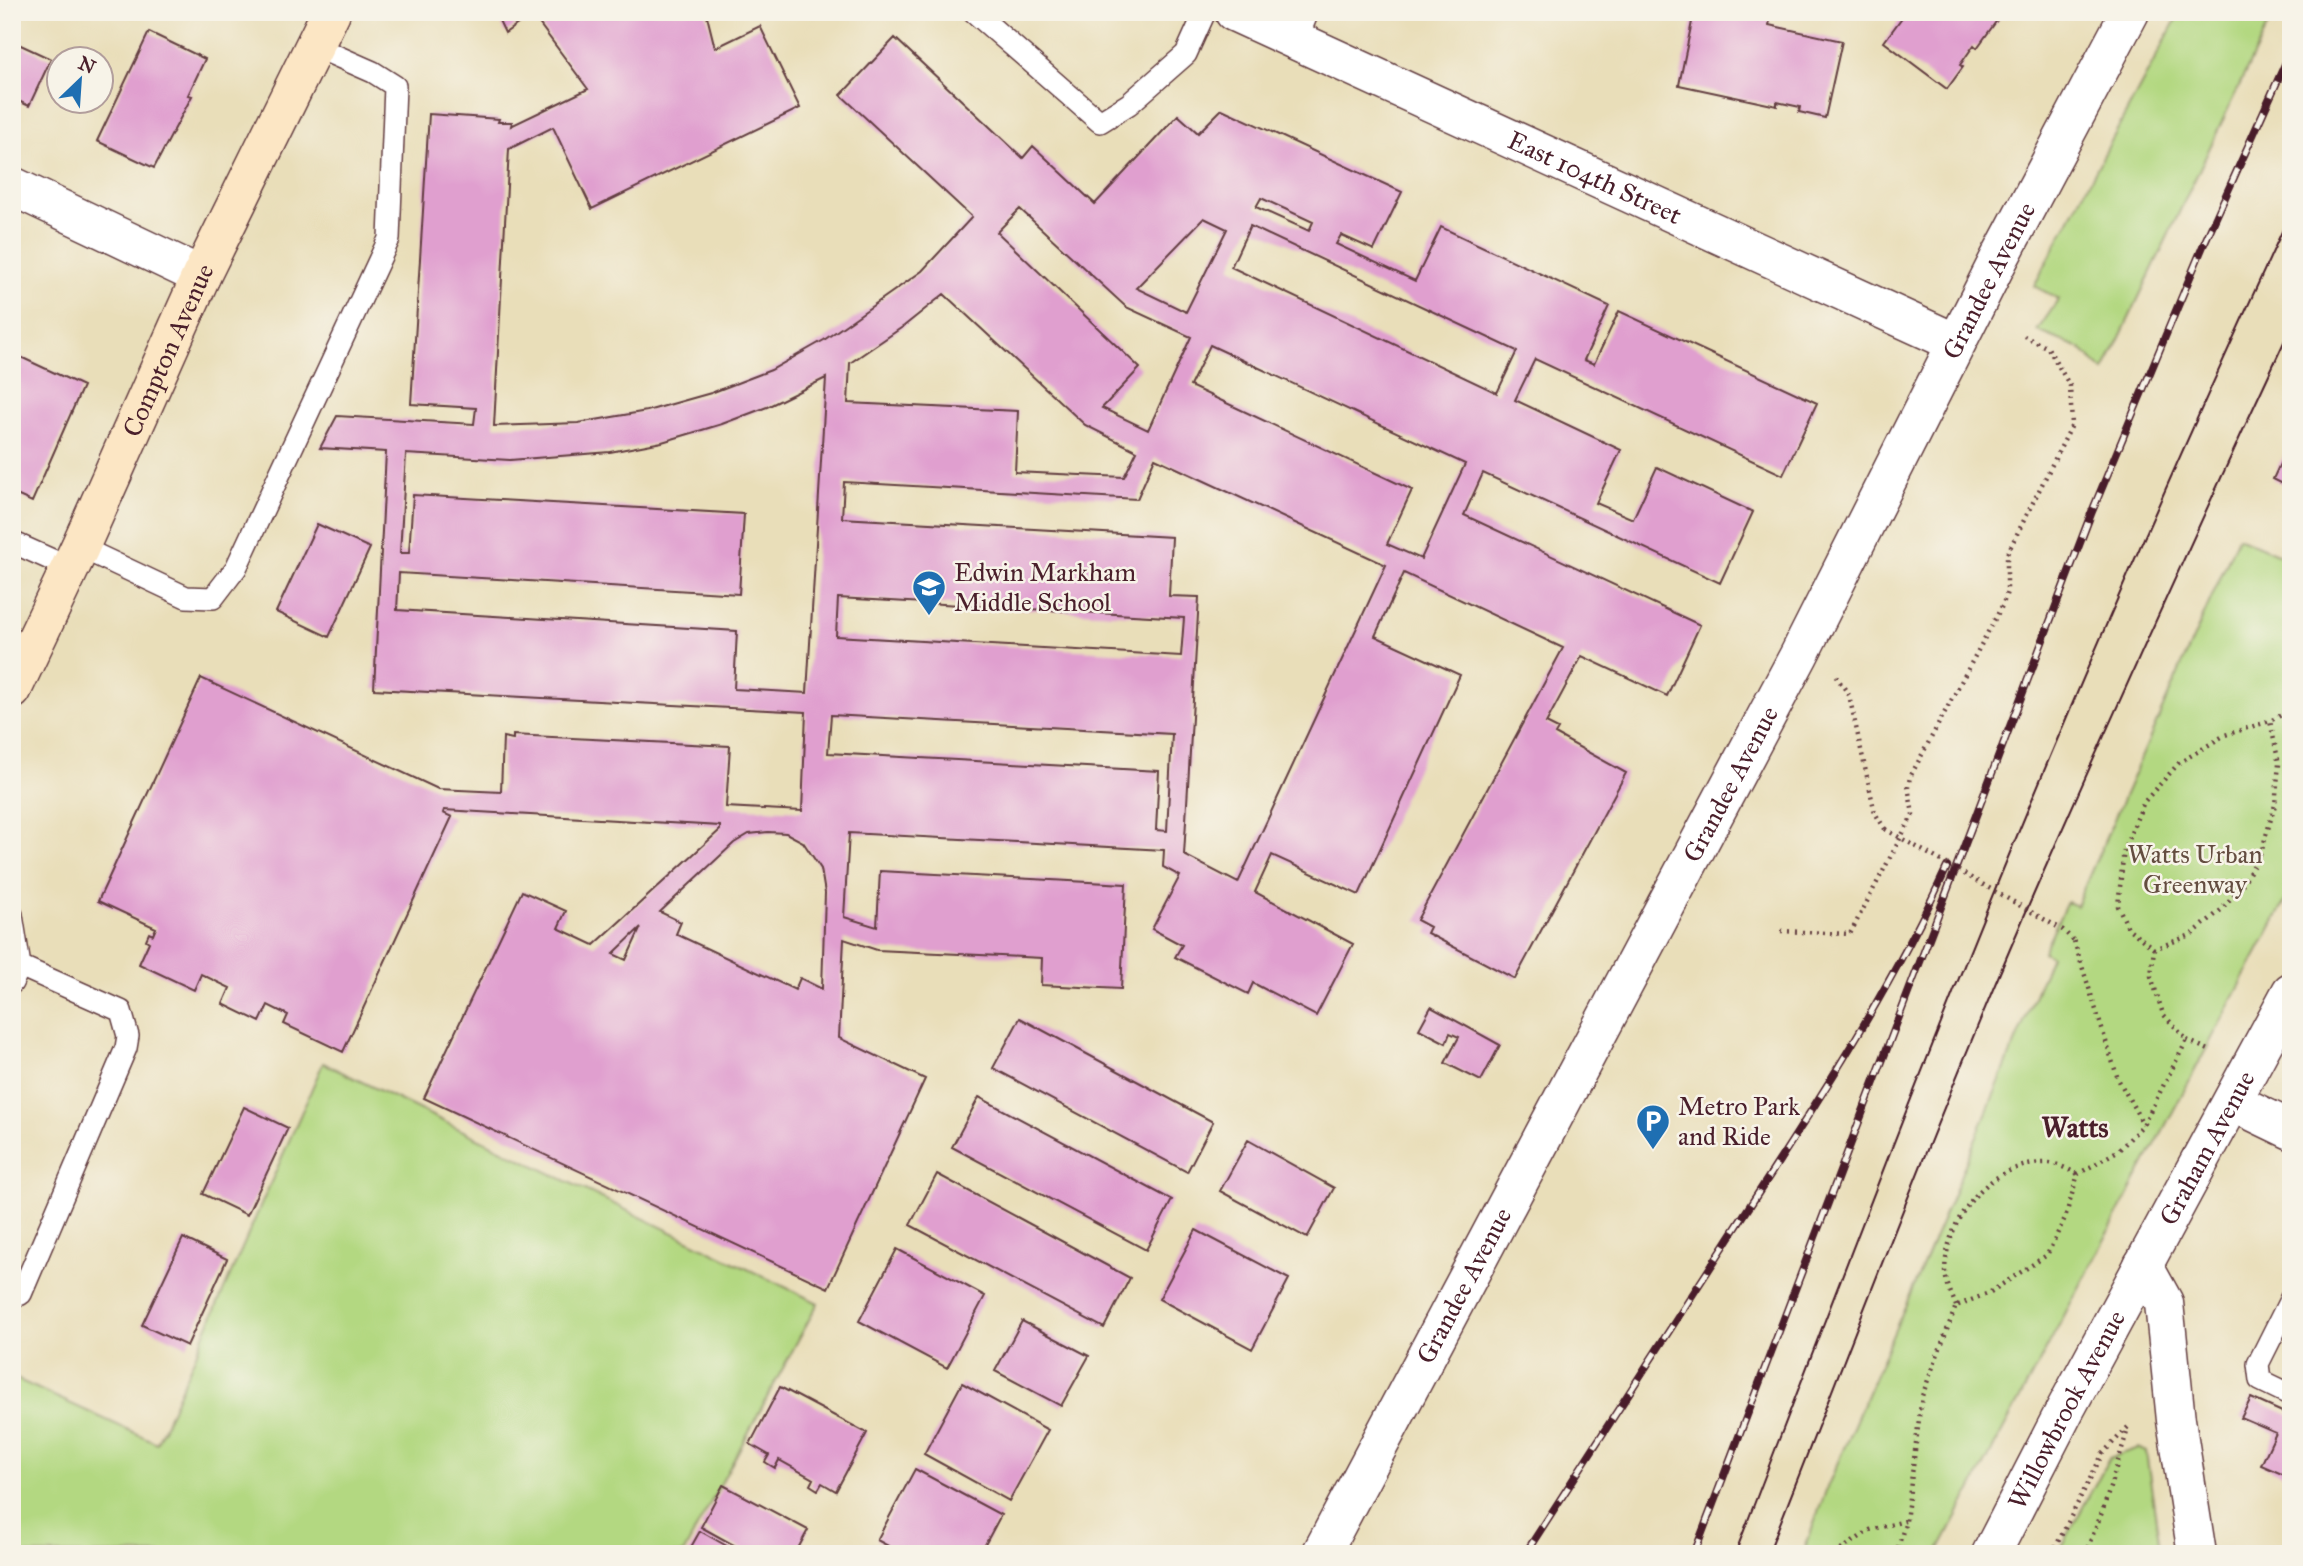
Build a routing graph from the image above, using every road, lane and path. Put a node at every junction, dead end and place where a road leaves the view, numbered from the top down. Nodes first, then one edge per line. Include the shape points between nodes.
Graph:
1 (974, 12) edge
2 (1205, 12) edge
3 (1234, 12) edge
4 (2130, 12) edge
5 (1302, 26) edge
6 (323, 29) edge
7 (12, 186) edge
8 (201, 276) junction
9 (2024, 336) dead end
10 (1956, 343) junction
11 (12, 542) edge
12 (75, 558) junction
13 (1835, 675) dead end
14 (12, 690) edge
15 (2291, 709) edge
16 (2270, 721) junction
17 (12, 915) edge
18 (1781, 931) dead end
19 (2154, 949) junction
20 (16, 974) edge
21 (2291, 992) edge
22 (2233, 1102) junction
23 (2143, 1125) junction
24 (2291, 1130) edge
25 (2078, 1174) junction
26 (2143, 1265) junction
27 (12, 1298) edge
28 (2291, 1298) edge
29 (1956, 1306) junction
30 (2291, 1395) edge
31 (1906, 1521) junction
32 (1321, 1554) edge
33 (1835, 1554) edge
34 (1896, 1554) edge
35 (1991, 1554) edge
36 (2052, 1554) edge
37 (2085, 1554) edge
38 (2197, 1554) edge

1 - 2 lane via 1100,122 1129,104 1186,54
3 - 5 street, East 104th Street
4 - 10 street, Grandee Avenue
5 - 10 street, East 104th Street
6 - 8 main road, Compton Avenue
6 - 12 lane via 395,86 389,239 332,365 236,568 213,598 186,597
7 - 8 street
8 - 12 main road, Compton Avenue
9 - 18 path via 2048,348 2070,386 2072,425 2007,554 2003,604 1910,777 1913,814 1850,934
10 - 32 street, Grandee Avenue via 1799,655
11 - 12 lane
12 - 14 main road, Compton Avenue
13 - 23 path, bridge via 1849,695 1875,813 1885,829 2063,930 2074,941 2118,1079
15 - 16 path
16 - 19 path via 2279,764 2275,805 2261,853 2221,909 2191,935
16 - 19 path via 2225,735 2179,763 2144,802 2124,849 2118,906 2128,928
17 - 20 lane
19 - 23 path via 2151,976 2163,1014 2187,1040
20 - 27 lane via 121,1011 128,1036 21,1294
21 - 22 street, Graham Avenue
22 - 24 street
22 - 26 street, Graham Avenue
23 - 25 path via 2119,1150
25 - 29 path via 2065,1218 2047,1255 1989,1293
25 - 29 path via 2050,1163 2015,1167 1970,1199 1951,1235 1945,1272
26 - 35 street, Willowbrook Avenue
26 - 38 street via 2164,1303
28 - 30 lane via 2258,1364 2260,1380
29 - 31 path via 1922,1396
31 - 33 path via 1870,1530
31 - 34 path
36 - 37 path via 2103,1453 2128,1427

